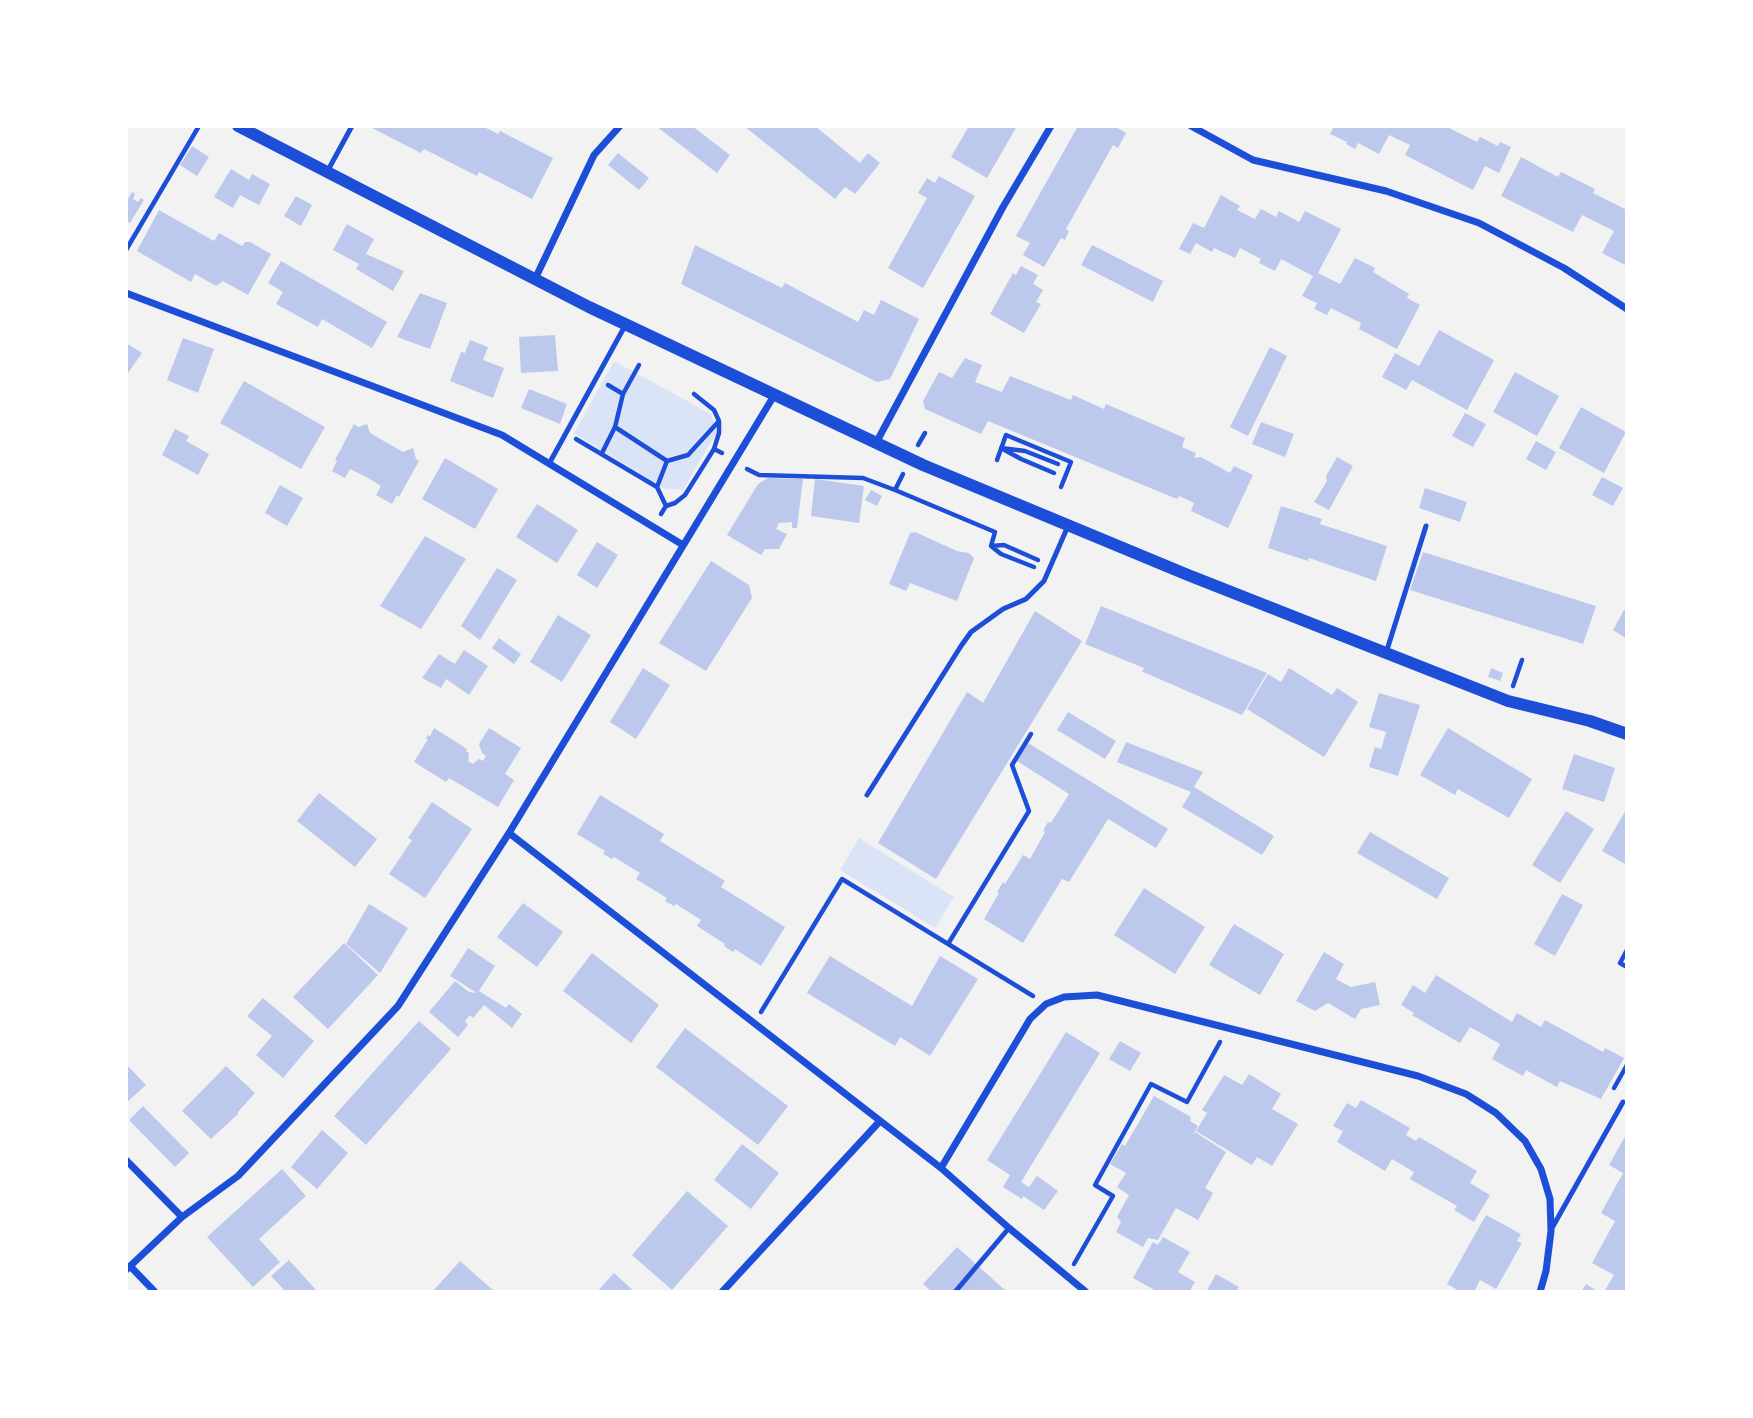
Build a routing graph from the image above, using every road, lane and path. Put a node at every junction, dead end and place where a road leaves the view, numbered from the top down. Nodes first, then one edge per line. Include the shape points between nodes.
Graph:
1 (199, 126) edge
2 (238, 126) edge
3 (352, 126) edge
4 (620, 126) edge
5 (1051, 126) edge
6 (1191, 126) edge
7 (327, 172) junction
8 (126, 250) edge
9 (535, 279) junction
10 (126, 293) edge
11 (1627, 309) edge
12 (626, 324) junction
13 (639, 365) dead end
14 (595, 378) junction
15 (623, 394) junction
16 (694, 394) dead end
17 (775, 394) junction
18 (719, 421) junction
19 (615, 427) junction
20 (565, 433) junction
21 (925, 433) dead end
22 (876, 443) junction
23 (1001, 448) junction
24 (714, 449) junction
25 (602, 453) junction
26 (911, 459) junction
27 (996, 460) dead end
28 (667, 461) junction
29 (734, 461) junction
30 (550, 463) junction
31 (1058, 464) dead end
32 (1054, 473) dead end
33 (657, 486) junction
34 (1061, 488) dead end
35 (895, 490) junction
36 (666, 506) junction
37 (1069, 525) junction
38 (1426, 526) dead end
39 (653, 527) junction
40 (683, 545) junction
41 (990, 546) junction
42 (1039, 560) dead end
43 (1035, 568) dead end
44 (1386, 653) junction
45 (1031, 734) dead end
46 (1627, 734) edge
47 (867, 795) dead end
48 (509, 833) junction
49 (948, 944) junction
50 (1627, 950) edge
51 (1627, 967) edge
52 (1046, 1004) junction
53 (754, 1023) junction
54 (1229, 1028) junction
55 (1623, 1102) dead end
56 (880, 1121) junction
57 (126, 1160) edge
58 (941, 1168) junction
59 (182, 1217) junction
60 (1009, 1228) junction
61 (1551, 1231) junction
62 (128, 1268) edge
63 (1067, 1277) junction
64 (155, 1292) edge
65 (722, 1292) edge
66 (955, 1292) edge
67 (1086, 1292) edge
68 (1541, 1292) edge

1 - 8 path
2 - 7 street
3 - 7 lane
4 - 9 street via 594,155
5 - 22 street
6 - 11 street via 1253,160 1386,191 1479,223 1564,268
7 - 9 street
9 - 12 street
10 - 30 street via 502,435
12 - 14 lane
12 - 17 street
13 - 15 path
14 - 15 path
14 - 20 lane
15 - 19 path
16 - 18 path via 714,410
17 - 22 street
17 - 29 street
18 - 24 path
18 - 28 path via 688,456
19 - 25 path
19 - 28 path
20 - 25 path
20 - 30 lane
21 - 26 path
22 - 26 street
23 - 27 path
23 - 31 path via 1025,451
23 - 32 path
23 - 34 path via 1006,435 1071,462
24 - 29 path
24 - 36 path via 685,495
25 - 33 path
26 - 35 path
26 - 37 street
28 - 33 path
29 - 35 path via 759,475 863,478
29 - 40 street
30 - 39 street
33 - 36 path
35 - 41 path via 995,532
36 - 39 path
37 - 44 street
37 - 47 lane via 1044,581 1026,599 971,632
38 - 44 lane
39 - 40 street
40 - 48 street
41 - 42 path via 1004,545
41 - 43 path
44 - 46 street via 1508,701
45 - 49 path via 1012,765 1029,811
48 - 53 street
48 - 59 street via 398,1006 238,1176
49 - 52 path
49 - 53 path via 842,879
50 - 51 path via 1620,962
52 - 54 street via 1064,997 1097,995
52 - 58 street via 1030,1019
53 - 56 street
54 - 61 street via 1418,1076 1466,1094 1511,1126 1533,1155 1550,1199
54 - 63 path via 1187,1102 1152,1084 1095,1185 1113,1196
55 - 61 lane
56 - 58 street
56 - 65 street
57 - 59 street
58 - 60 street
59 - 62 street
60 - 63 street
60 - 66 lane
61 - 68 street
62 - 64 street
63 - 67 street

